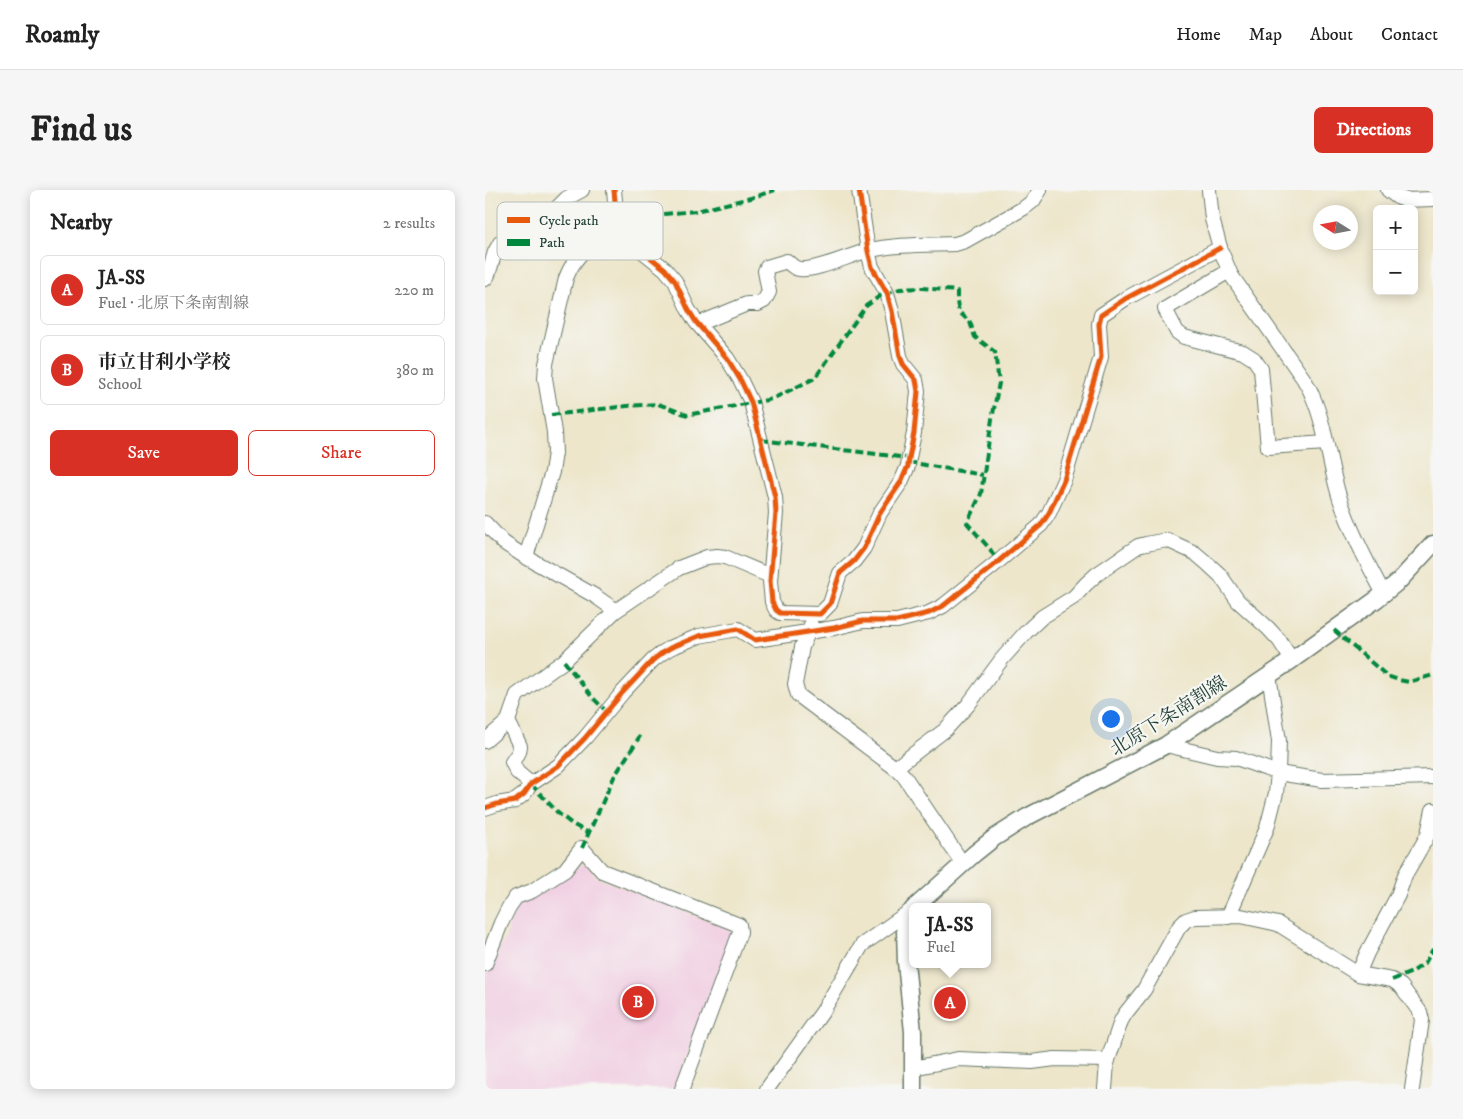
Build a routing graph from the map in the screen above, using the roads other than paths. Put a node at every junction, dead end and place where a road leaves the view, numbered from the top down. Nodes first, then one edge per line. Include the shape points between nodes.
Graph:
1 (582, 190) edge
2 (859, 190) edge
3 (1040, 190) edge
4 (1209, 190) edge
5 (1388, 190) edge
6 (1433, 199) edge
7 (563, 202) edge
8 (1220, 248) junction
9 (497, 249) edge
10 (868, 251) junction
11 (576, 260) edge
12 (654, 260) edge
13 (1229, 271) junction
14 (485, 279) edge
15 (698, 324) junction
16 (1326, 444) junction
17 (485, 524) edge
18 (1433, 544) edge
19 (525, 556) junction
20 (770, 576) junction
21 (1383, 594) junction
22 (615, 610) junction
23 (816, 615) junction
24 (808, 632) junction
25 (1292, 660) junction
26 (1269, 675) junction
27 (508, 721) junction
28 (485, 742) edge
29 (1166, 745) junction
30 (895, 768) junction
31 (1278, 773) junction
32 (1433, 777) edge
33 (531, 784) junction
34 (485, 808) edge
35 (1433, 810) edge
36 (963, 864) junction
37 (919, 903) edge
38 (909, 911) edge
39 (909, 915) edge
40 (1228, 917) junction
41 (485, 964) edge
42 (1358, 974) junction
43 (1108, 1060) junction
44 (913, 1068) junction
45 (682, 1089) edge
46 (767, 1089) edge
47 (913, 1089) edge
48 (1105, 1089) edge
49 (1412, 1089) edge

1 - 7 street
2 - 10 street
3 - 10 street via 1023,208 965,241
4 - 8 street
5 - 6 street via 1406,200
8 - 13 street
8 - 24 street via 1101,315 1101,358 1064,480 1041,525 943,606 929,613 897,621 863,621
9 - 14 street
10 - 15 street via 801,270 787,262 767,267 769,292 764,301 747,304
10 - 23 street via 872,267 887,294 900,356 916,380 914,433 901,482 879,513 864,548 840,573 828,608
11 - 19 street via 566,278 546,364 545,378 554,432 552,472
12 - 15 street via 675,281
13 - 16 street via 1303,378 1321,420
13 - 16 street via 1165,309 1177,332 1184,337 1243,352 1254,359 1261,369 1268,447
15 - 20 street via 727,358 751,402 775,497
16 - 21 street via 1341,500
17 - 19 street via 504,543
18 - 21 main road, 北原下条南割線
19 - 22 street
20 - 22 street via 725,557 707,557 679,568
20 - 23 street via 771,602 776,610
21 - 25 main road, 北原下条南割線
22 - 27 street via 564,661 517,695
23 - 24 street
24 - 30 street via 795,684 798,695
24 - 33 street via 755,640 738,629 699,636 670,648 653,660 558,766
25 - 26 main road, 北原下条南割線
25 - 30 street via 1269,628 1238,601 1220,575 1195,553 1167,540 1138,546 1097,574 1074,598 1042,617 1002,659 968,706 945,730
26 - 29 main road, 北原下条南割線
26 - 31 street via 1279,741
27 - 28 street
27 - 33 street via 520,746 512,762 517,772
29 - 31 street via 1236,758
29 - 36 main road, 北原下条南割線 via 1027,817 994,838
30 - 36 street via 904,776
31 - 32 street via 1322,780
31 - 40 street via 1267,828
33 - 34 street via 515,801
35 - 42 street via 1428,834
36 - 37 main road, 北原下条南割線
38 - 46 street via 862,945 823,1011
39 - 44 main road, 北原下条南割線 via 905,930 905,962 913,1032
40 - 42 street via 1241,916 1278,924
40 - 43 street via 1195,917 1179,927 1144,990 1121,1021
41 - 45 street via 501,923 516,897 565,870 583,848 602,871 739,925 740,932
42 - 49 street via 1392,980 1401,986 1420,1012 1422,1020
43 - 44 street via 1031,1062 958,1059
43 - 48 street
44 - 47 main road, 北原下条南割線

